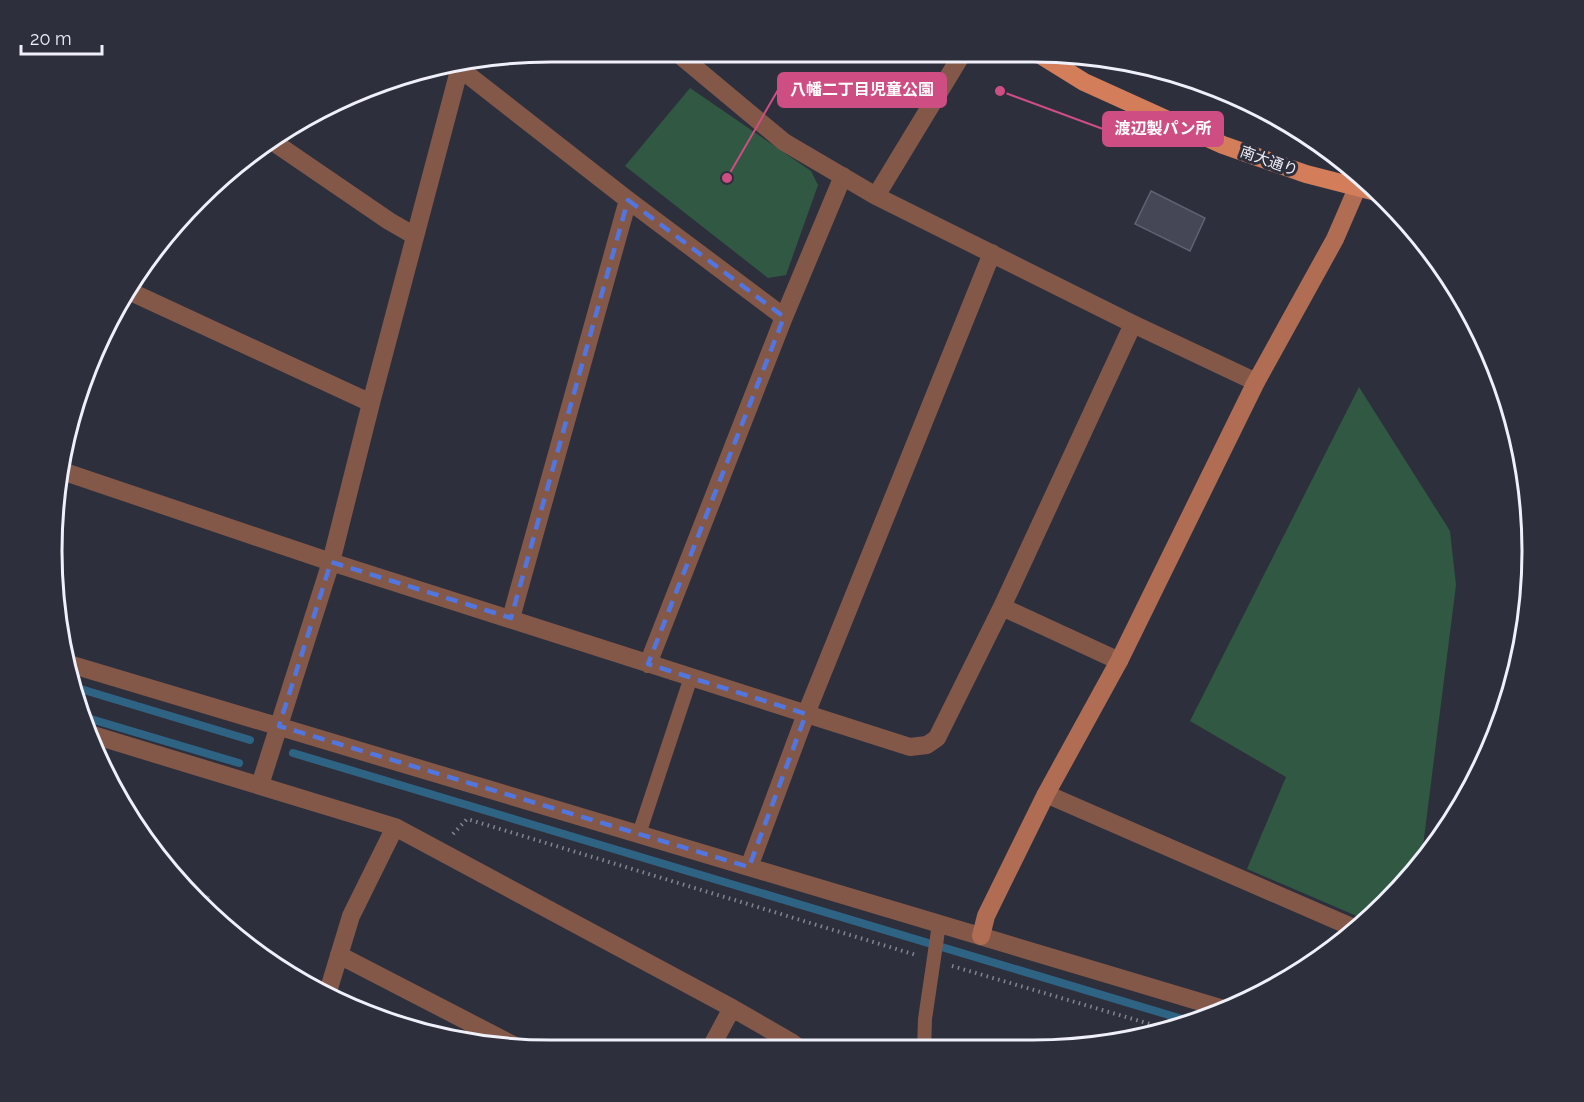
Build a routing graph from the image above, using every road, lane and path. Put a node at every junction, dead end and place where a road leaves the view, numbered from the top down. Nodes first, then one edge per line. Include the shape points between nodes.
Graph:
1 (688, 62) edge
2 (957, 62) edge
3 (1053, 63) edge
4 (464, 70) edge
5 (457, 71) edge
6 (277, 145) edge
7 (843, 176) junction
8 (1355, 182) edge
9 (1358, 185) edge
10 (876, 195) junction
11 (628, 200) junction
12 (415, 236) junction
13 (992, 253) junction
14 (135, 294) edge
15 (784, 317) junction
16 (1133, 324) junction
17 (1256, 382) junction
18 (371, 403) junction
19 (68, 473) edge
20 (331, 562) junction
21 (1002, 607) junction
22 (511, 618) junction
23 (1119, 661) junction
24 (648, 664) junction
25 (75, 666) edge
26 (691, 677) junction
27 (806, 714) junction
28 (279, 726) junction
29 (98, 737) edge
30 (260, 785) junction
31 (1046, 794) junction
32 (395, 827) junction
33 (639, 834) junction
34 (439, 851) junction
35 (749, 867) junction
36 (1348, 925) edge
37 (938, 930) junction
38 (981, 936) junction
39 (339, 955) junction
40 (934, 958) junction
41 (329, 987) edge
42 (1212, 1006) edge
43 (732, 1008) junction
44 (1155, 1025) edge
45 (498, 1037) edge
46 (715, 1040) edge
47 (788, 1040) edge
48 (924, 1040) edge

1 - 7 street via 784,142
2 - 10 street
3 - 8 main road, 南大通り via 1084,82 1223,145 1306,174
4 - 11 street
5 - 12 street
6 - 12 street
7 - 10 street
7 - 15 street
9 - 17 street via 1335,239
10 - 13 street
11 - 15 street
11 - 22 street
12 - 18 street
13 - 16 street
13 - 27 street
14 - 18 street
15 - 24 street
16 - 17 street
16 - 21 street
17 - 23 street
18 - 20 street
19 - 20 street
20 - 22 street
20 - 28 street
21 - 23 street
21 - 27 street via 937,738 927,745 910,747
22 - 24 street
23 - 31 street
24 - 26 street
25 - 28 street
26 - 27 street
26 - 33 lane
27 - 35 street
28 - 30 street
28 - 33 street
29 - 30 street
30 - 32 street
31 - 36 street
31 - 38 street via 986,916
32 - 34 street
32 - 39 street via 351,916
33 - 35 street
34 - 40 path via 467,819
34 - 43 street
35 - 37 street
37 - 38 street
37 - 40 lane
38 - 42 street
39 - 41 street
39 - 45 street
40 - 44 path
40 - 48 lane
43 - 46 street
43 - 47 street

